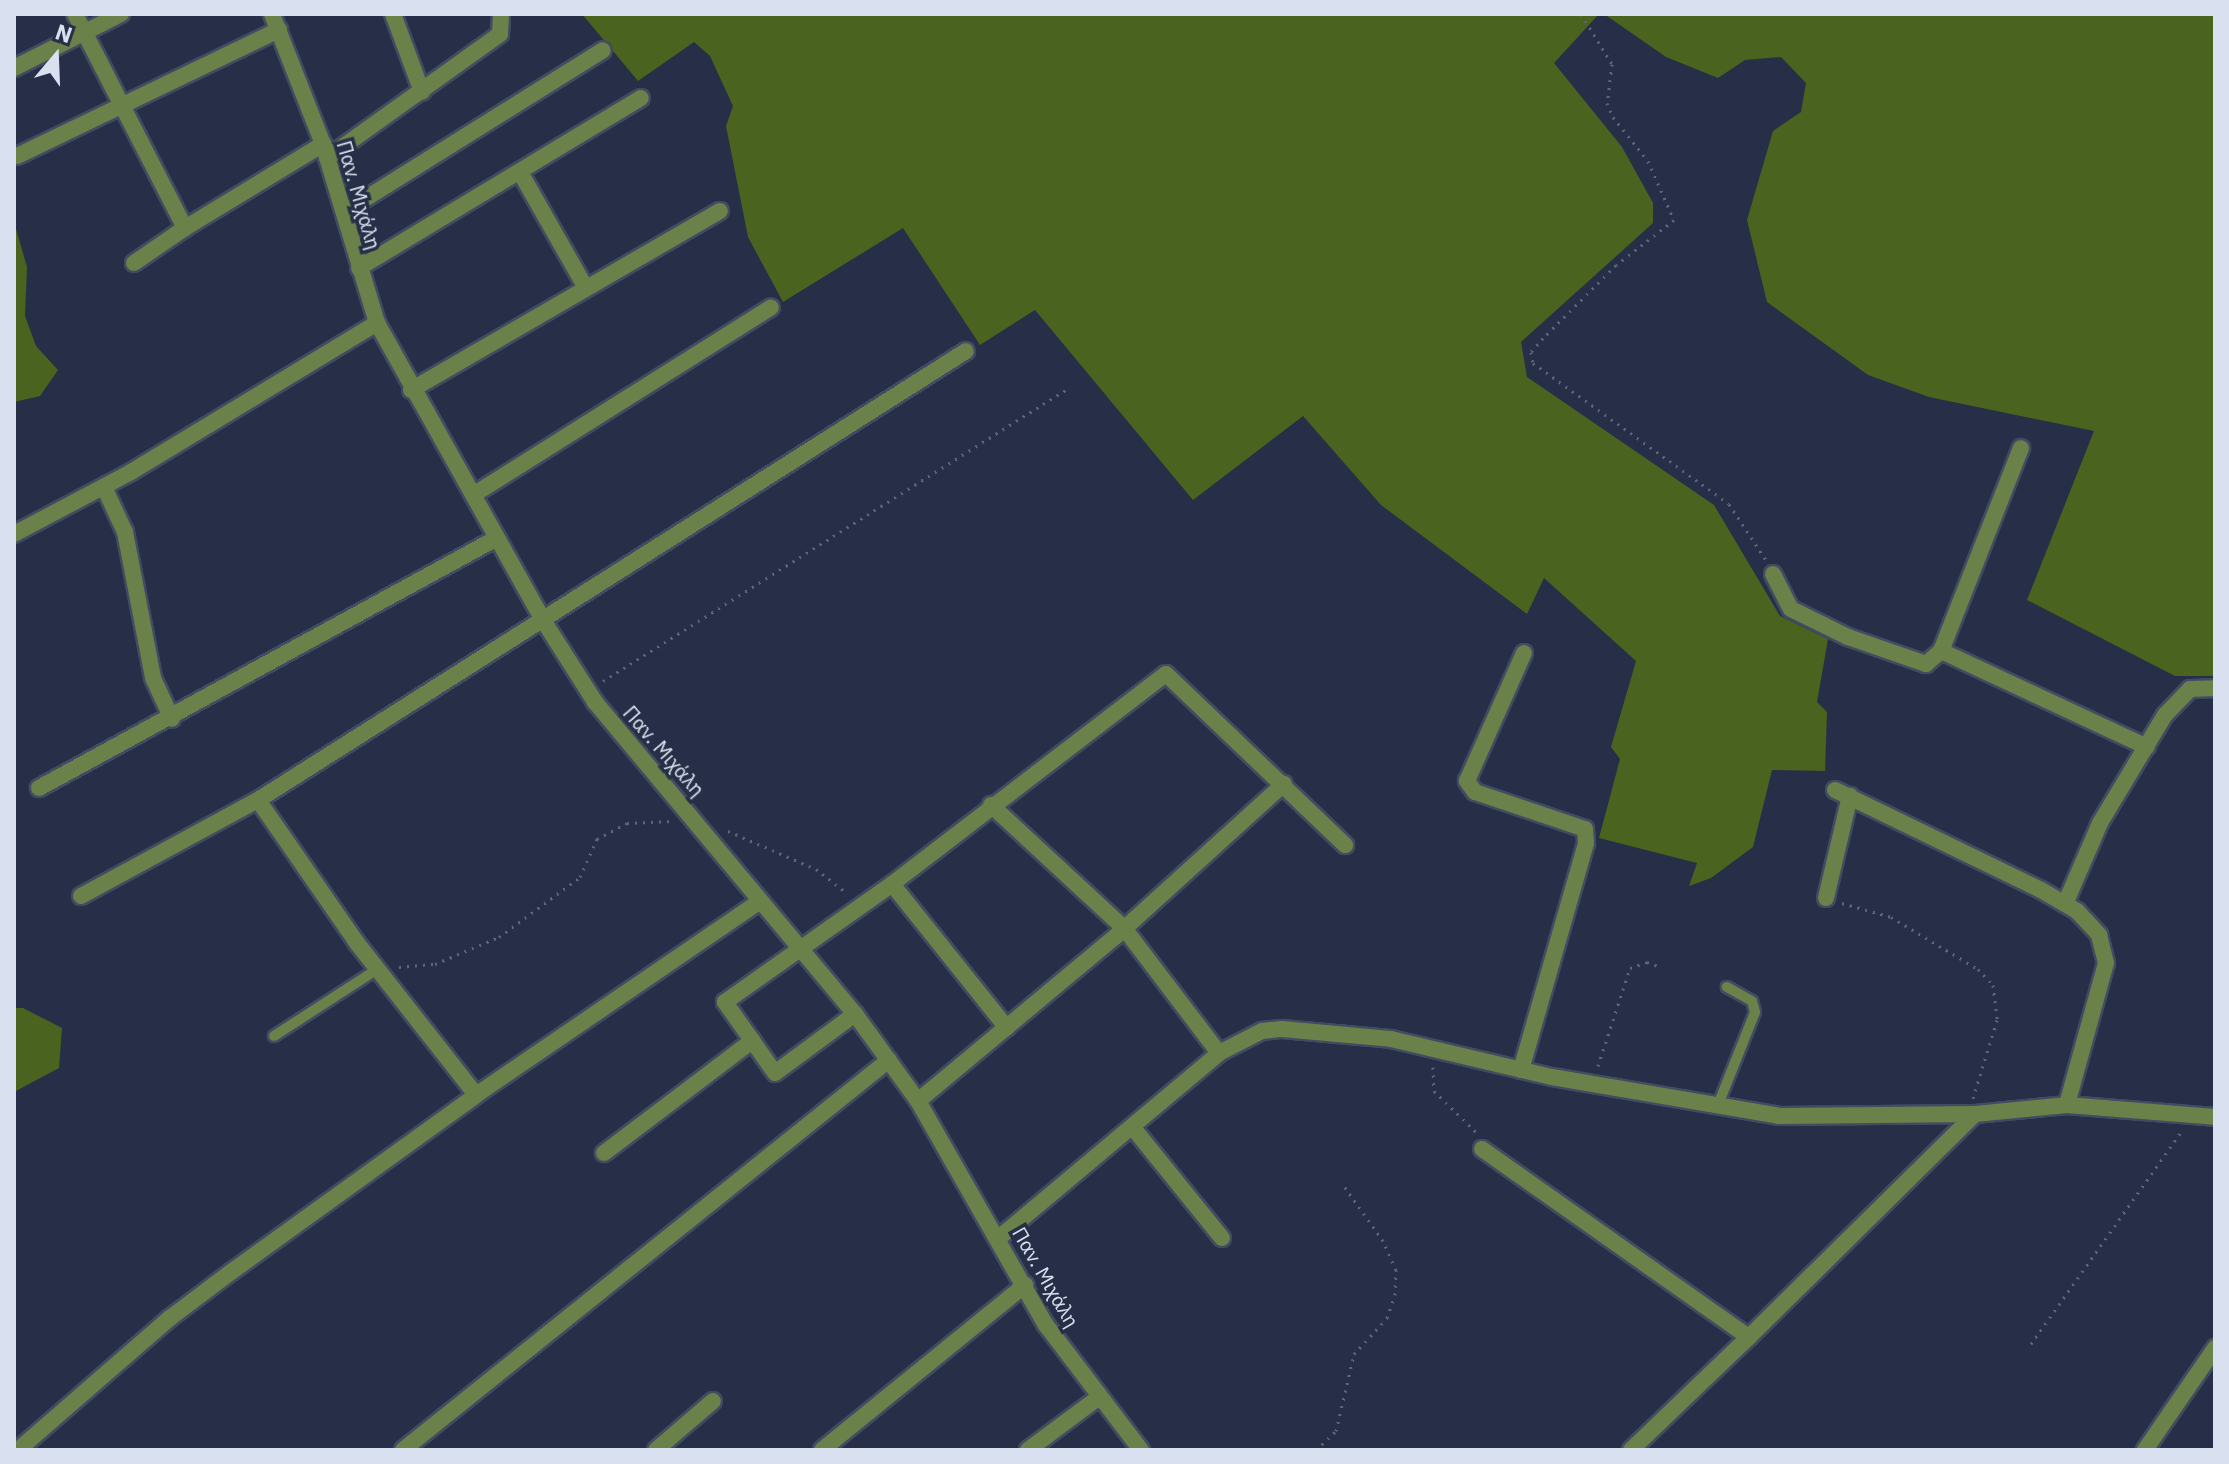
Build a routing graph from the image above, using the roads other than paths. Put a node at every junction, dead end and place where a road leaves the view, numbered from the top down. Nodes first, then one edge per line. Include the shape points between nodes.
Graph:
1 (75, 14) edge
2 (121, 14) edge
3 (272, 14) edge
4 (393, 14) edge
5 (501, 14) edge
6 (279, 30) junction
7 (83, 31) junction
8 (603, 50) dead end
9 (14, 68) edge
10 (422, 92) junction
11 (641, 98) dead end
12 (123, 105) junction
13 (325, 151) junction
14 (17, 156) dead end
15 (520, 172) junction
16 (720, 211) dead end
17 (344, 212) junction
18 (185, 228) junction
19 (134, 263) dead end
20 (359, 268) junction
21 (586, 288) junction
22 (771, 307) dead end
23 (377, 323) junction
24 (966, 351) dead end
25 (411, 390) junction
26 (2021, 448) dead end
27 (104, 487) junction
28 (473, 495) junction
29 (14, 534) edge
30 (497, 538) junction
31 (1773, 574) road end
32 (543, 620) junction
33 (1941, 651) junction
34 (1524, 653) dead end
35 (2215, 688) edge
36 (172, 719) junction
37 (2147, 747) junction
38 (1284, 784) junction
39 (39, 788) dead end
40 (258, 800) junction
41 (991, 805) junction
42 (1345, 845) dead end
43 (892, 884) junction
44 (81, 896) dead end
45 (1826, 898) road end
46 (759, 902) junction
47 (2065, 904) junction
48 (1124, 928) junction
49 (801, 946) junction
50 (379, 968) junction
51 (1727, 987) dead end
52 (855, 1014) junction
53 (1007, 1028) junction
54 (274, 1036) dead end
55 (752, 1041) junction
56 (1219, 1053) junction
57 (889, 1060) junction
58 (1521, 1070) junction
59 (476, 1095) junction
60 (918, 1101) junction
61 (1718, 1105) junction
62 (2067, 1105) junction
63 (1971, 1114) junction
64 (2215, 1117) edge
65 (1134, 1129) junction
66 (1482, 1149) road end
67 (604, 1153) dead end
68 (1000, 1237) junction
69 (1222, 1238) dead end
70 (1025, 1285) junction
71 (1749, 1337) junction
72 (2215, 1348) edge
73 (1099, 1397) junction
74 (713, 1401) dead end
75 (18, 1450) edge
76 (403, 1450) edge
77 (656, 1450) edge
78 (822, 1450) edge
79 (1028, 1450) edge
80 (1141, 1450) edge
81 (1631, 1450) edge
82 (2145, 1450) edge

1 - 7 street
2 - 7 street
3 - 6 street, Παν. Μιχάλη
4 - 10 street
5 - 10 street via 500,34
6 - 12 street
6 - 13 street, Παν. Μιχάλη
7 - 9 street
7 - 12 street
8 - 17 street
10 - 13 street
11 - 15 street
12 - 14 street
12 - 18 street
13 - 17 street, Παν. Μιχάλη
13 - 18 street
15 - 20 street
15 - 21 street
16 - 21 street
17 - 20 street, Παν. Μιχάλη
18 - 19 street
20 - 23 street, Παν. Μιχάλη
21 - 25 street
22 - 28 street
23 - 25 street, Παν. Μιχάλη
23 - 27 street
24 - 32 street
25 - 28 street, Παν. Μιχάλη
26 - 33 street
27 - 29 street
27 - 36 street via 125,532 153,678
28 - 30 street, Παν. Μιχάλη
30 - 32 street, Παν. Μιχάλη
30 - 36 street
31 - 33 street via 1791,609 1848,637 1926,664
32 - 40 street
32 - 46 street, Παν. Μιχάλη via 587,691
33 - 37 street
34 - 58 street via 1467,781 1475,792 1585,829 1586,843
35 - 37 street via 2190,689 2165,715
36 - 39 street
37 - 47 street via 2100,823
38 - 41 street via 1166,674
38 - 42 street
38 - 48 street
40 - 44 street
40 - 50 street
41 - 43 street
41 - 48 street
43 - 49 street
43 - 53 street
45 - 47 street via 1843,793
46 - 49 street, Παν. Μιχάλη
46 - 59 street
47 - 62 street via 2099,935 2106,963
48 - 53 street
48 - 56 street
49 - 52 street, Παν. Μιχάλη
49 - 55 street via 725,1002
50 - 54 lane
50 - 59 street
51 - 61 lane via 1752,1001 1755,1012
52 - 55 street via 775,1073
52 - 57 street, Παν. Μιχάλη
53 - 60 street
55 - 67 street
56 - 58 street via 1262,1031 1305,1027
56 - 65 street
57 - 60 street, Παν. Μιχάλη
57 - 76 street
58 - 61 street
59 - 75 street via 170,1318
60 - 68 street, Παν. Μιχάλη
61 - 63 street via 1836,1119
62 - 63 street
62 - 64 street
63 - 71 street
65 - 68 street
65 - 69 street
66 - 71 street
68 - 70 street, Παν. Μιχάλη
70 - 73 street, Παν. Μιχάλη via 1046,1325
70 - 78 street
71 - 81 street
72 - 82 street
73 - 79 street
73 - 80 street, Παν. Μιχάλη
74 - 77 street

